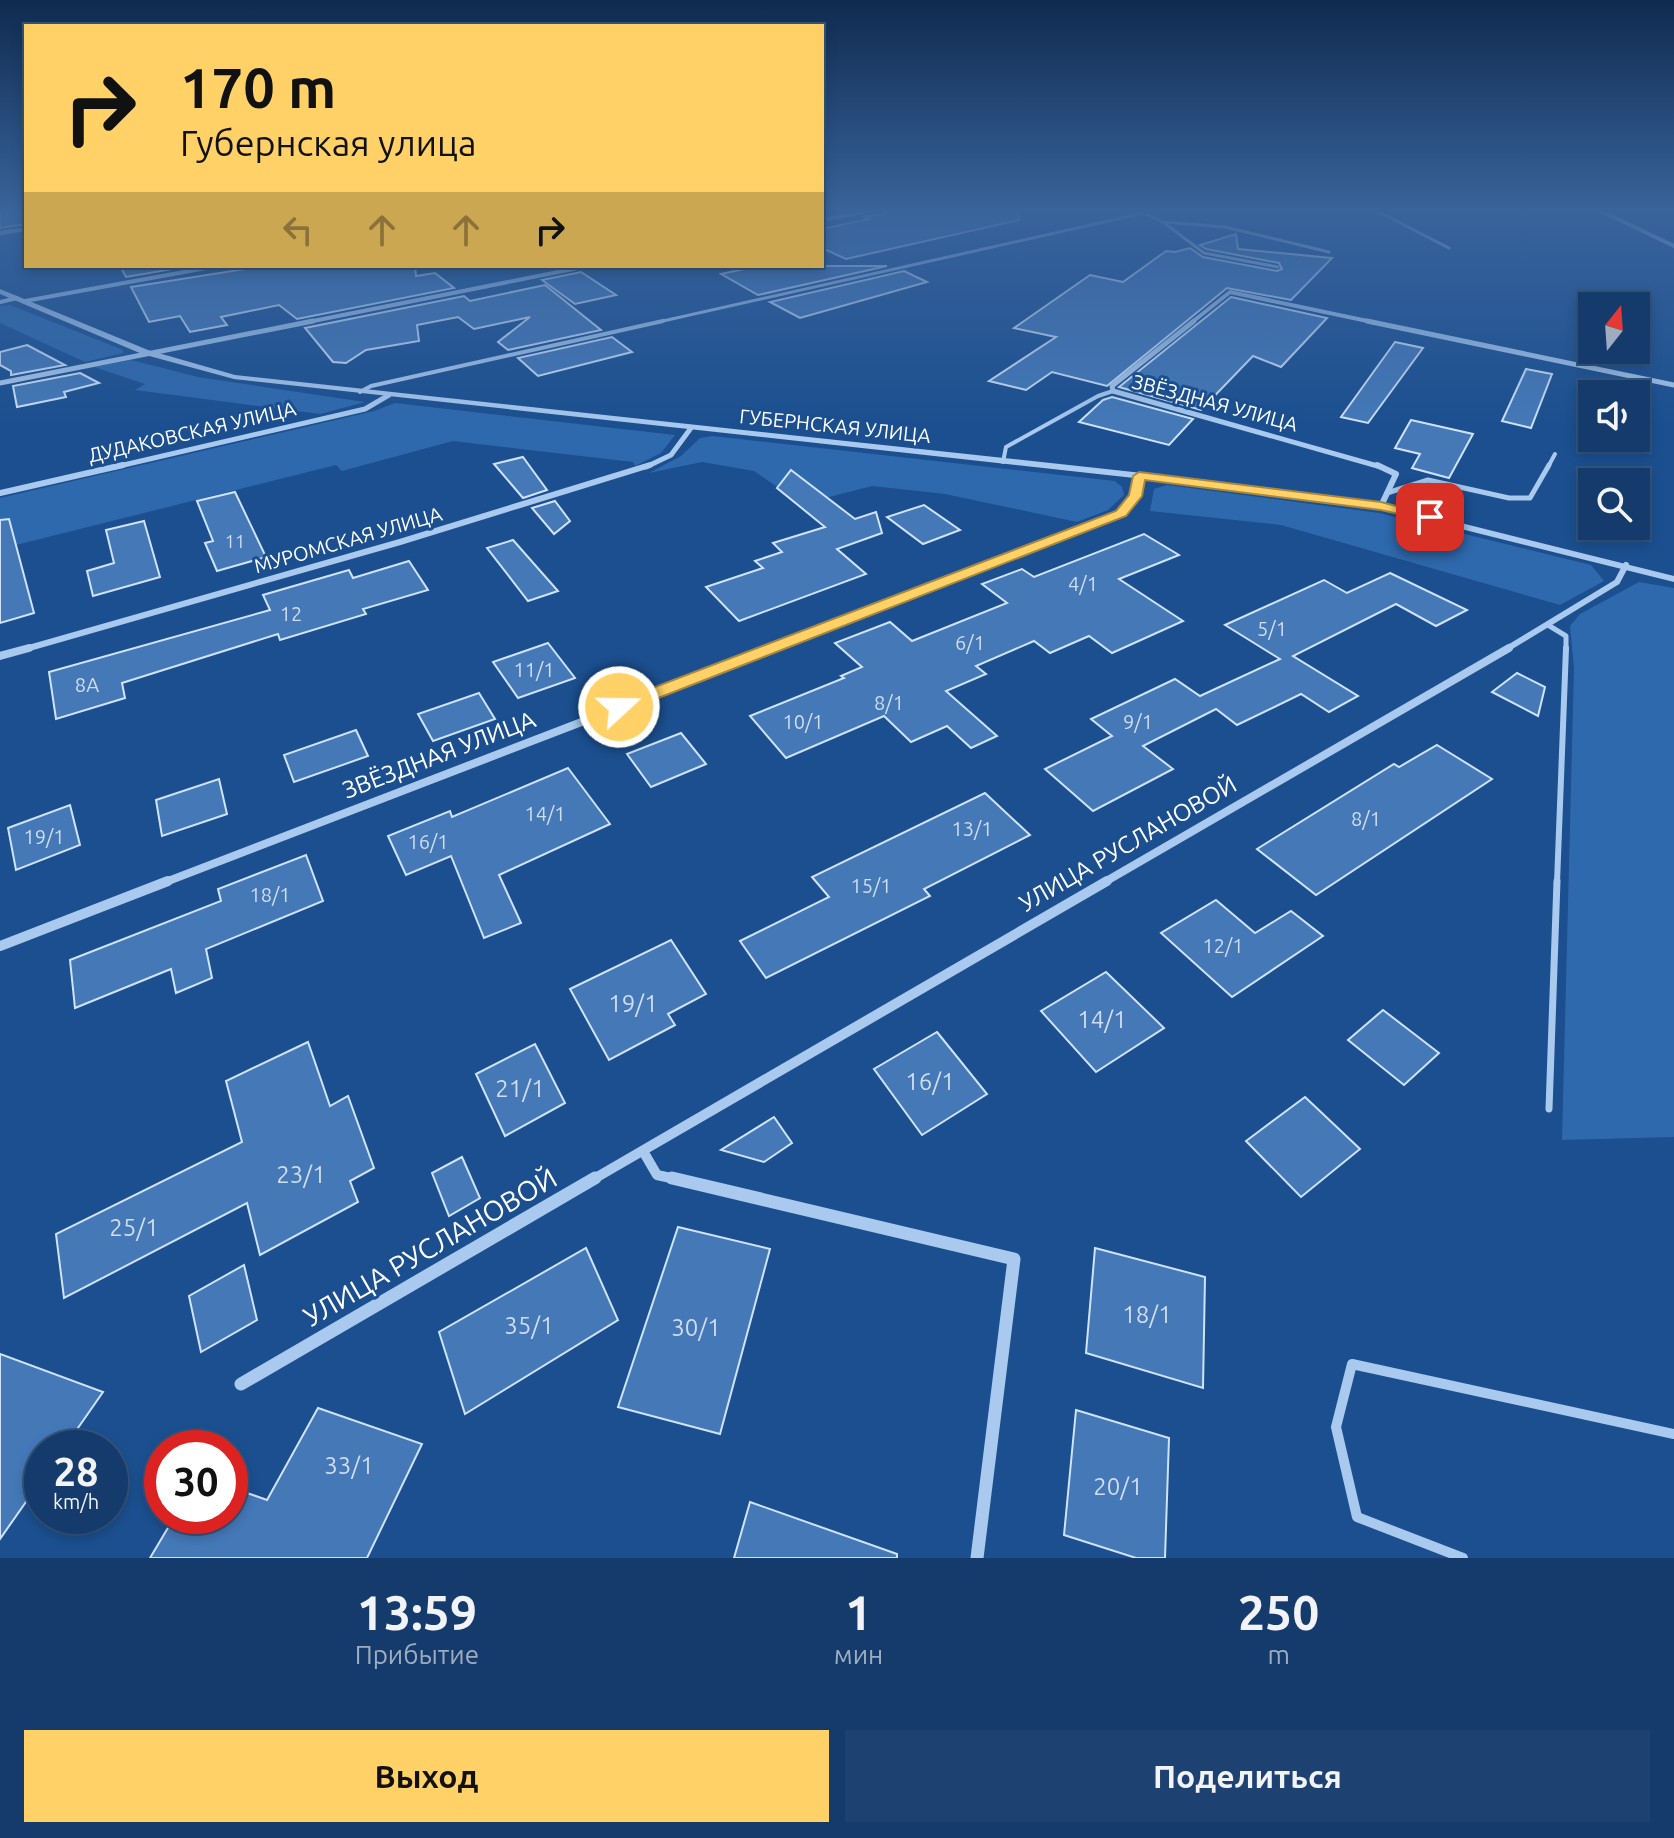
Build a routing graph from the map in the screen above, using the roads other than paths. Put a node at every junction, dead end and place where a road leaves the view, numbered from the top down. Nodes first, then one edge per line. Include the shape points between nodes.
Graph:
1 (124, 282) edge
2 (507, 282) edge
3 (837, 282) edge
4 (0, 291) edge
5 (21, 299) junction
6 (0, 302) edge
7 (145, 352) junction
8 (0, 383) edge
9 (1674, 385) edge
10 (1113, 391) junction
11 (360, 392) junction
12 (389, 395) junction
13 (691, 428) junction
14 (1555, 454) dead end
15 (1003, 462) junction
16 (1139, 476) junction
17 (0, 493) edge
18 (1387, 493) junction
19 (1381, 506) junction
20 (1626, 565) junction
21 (1674, 579) edge
22 (1548, 625) junction
23 (0, 656) edge
24 (0, 946) edge
25 (1549, 1109) dead end
26 (643, 1151) junction
27 (241, 1384) dead end
28 (1674, 1434) edge
29 (977, 1558) edge
30 (1463, 1558) edge

1 - 5 street
2 - 7 street
3 - 11 lane
4 - 5 street, ГУБЕРНСКАЯ УЛИЦА
5 - 6 street
5 - 7 street, ГУБЕРНСКАЯ УЛИЦА
7 - 8 street
7 - 11 street, ГУБЕРНСКАЯ УЛИЦА via 234,377
9 - 10 street, ЗВЁЗДНАЯ УЛИЦА via 1230,292 1112,386
10 - 15 lane via 1006,447
10 - 18 street, ЗВЁЗДНАЯ УЛИЦА via 1374,463 1396,474
11 - 12 street, ГУБЕРНСКАЯ УЛИЦА
12 - 13 street, ГУБЕРНСКАЯ УЛИЦА
12 - 17 street, ДУДАКОВСКАЯ УЛИЦА via 365,409
13 - 15 street, ГУБЕРНСКАЯ УЛИЦА
13 - 23 street, МУРОМСКАЯ УЛИЦА via 671,455 641,469
14 - 18 lane via 1530,498 1428,480
15 - 16 street, ГУБЕРНСКАЯ УЛИЦА
16 - 19 street, ГУБЕРНСКАЯ УЛИЦА
16 - 24 street, ЗВЁЗДНАЯ УЛИЦА via 1136,496 1121,514
18 - 19 street
19 - 20 street, ГУБЕРНСКАЯ УЛИЦА
20 - 21 street, ГУБЕРНСКАЯ УЛИЦА
20 - 22 street, УЛИЦА РУСЛАНОВОЙ via 1617,582
22 - 25 lane via 1566,636
22 - 26 street, УЛИЦА РУСЛАНОВОЙ
26 - 27 street, УЛИЦА РУСЛАНОВОЙ
26 - 29 street via 657,1175 1014,1259
28 - 30 lane via 1352,1364 1336,1427 1357,1517

